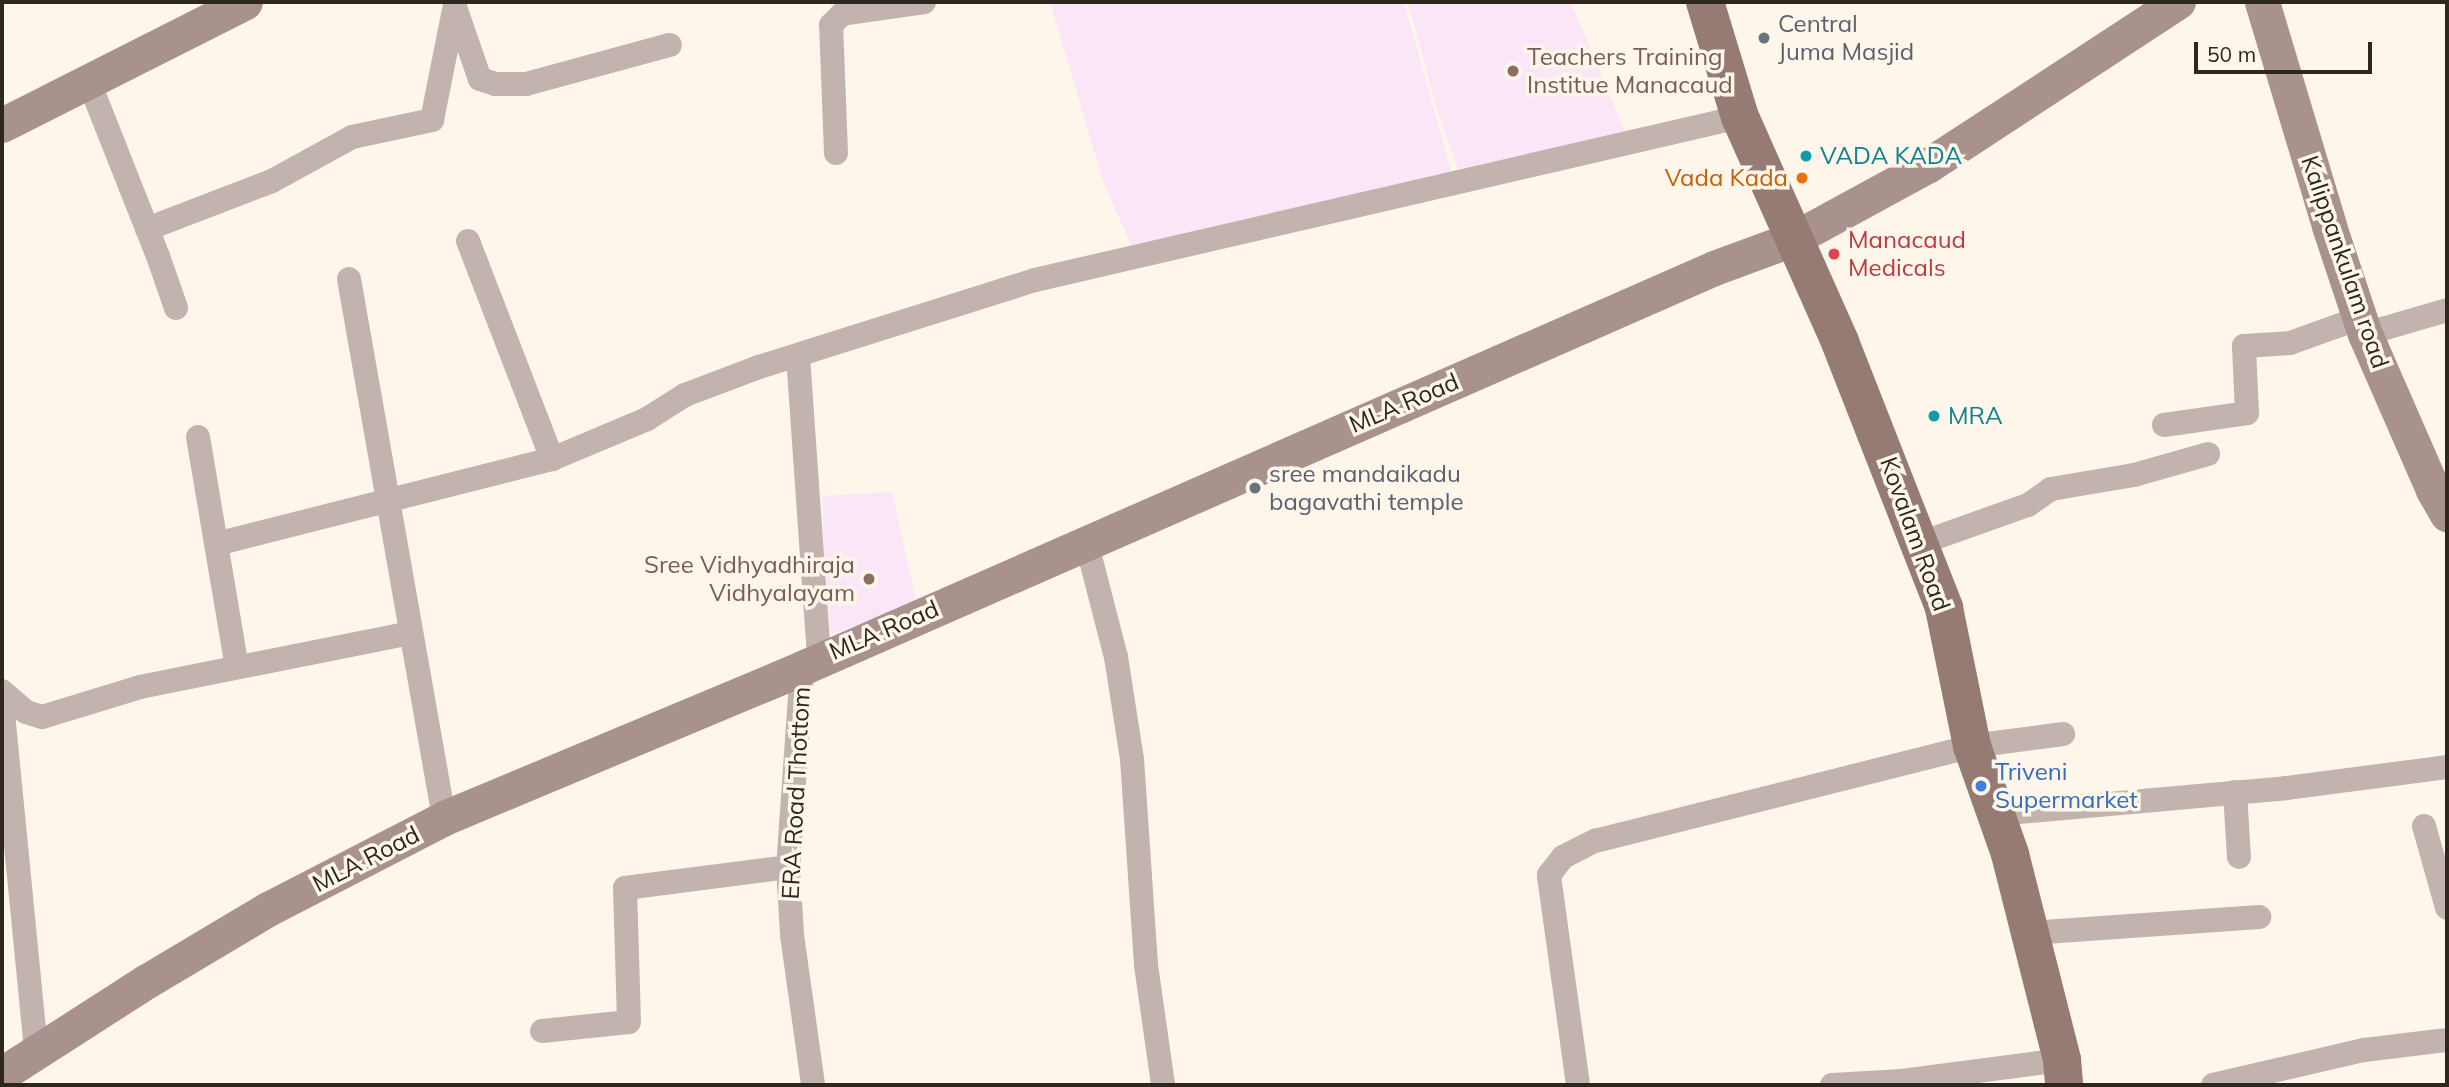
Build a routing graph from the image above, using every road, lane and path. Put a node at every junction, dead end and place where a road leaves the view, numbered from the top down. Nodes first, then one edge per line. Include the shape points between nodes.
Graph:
1 (246, 2) edge
2 (924, 2) edge
3 (1705, 2) edge
4 (2178, 2) edge
5 (2262, 2) edge
6 (454, 4) edge
7 (670, 45) dead end
8 (89, 82) junction
9 (1740, 117) junction
10 (2, 125) edge
11 (836, 153) dead end
12 (147, 229) junction
13 (1793, 239) junction
14 (468, 241) dead end
15 (349, 279) dead end
16 (176, 308) dead end
17 (2447, 310) edge
18 (2362, 326) junction
19 (798, 356) junction
20 (2164, 425) dead end
21 (198, 437) dead end
22 (2208, 454) dead end
23 (552, 459) junction
24 (387, 500) junction
25 (2447, 514) edge
26 (1086, 541) junction
27 (1922, 543) junction
28 (216, 544) junction
29 (411, 633) junction
30 (811, 663) junction
31 (237, 667) junction
32 (2, 691) edge
33 (2, 703) edge
34 (2063, 734) dead end
35 (1972, 746) junction
36 (2447, 767) edge
37 (2235, 792) junction
38 (1997, 814) junction
39 (444, 818) junction
40 (2424, 826) dead end
41 (2239, 857) dead end
42 (788, 867) junction
43 (2447, 908) edge
44 (2259, 917) dead end
45 (2030, 933) junction
46 (542, 1031) dead end
47 (2447, 1040) edge
48 (36, 1051) junction
49 (2063, 1073) edge
50 (2, 1074) edge
51 (813, 1085) edge
52 (1163, 1085) edge
53 (1578, 1085) edge
54 (1832, 1085) edge
55 (2213, 1085) edge

1 - 8 street
2 - 11 street via 842,14 831,24
3 - 9 main road, Kovalam Road
4 - 13 street, MLA Road via 1927,166
5 - 18 street, Kalippankulam road
6 - 7 street via 480,79 495,84 526,84
6 - 12 street via 432,120 352,137 272,181
8 - 10 street
8 - 12 street
9 - 13 main road, Kovalam Road
9 - 19 street via 1103,262 879,327
12 - 16 street
13 - 26 street, MLA Road via 1714,268
13 - 27 main road, Kovalam Road
14 - 23 street
15 - 24 street
17 - 18 street
18 - 20 street via 2290,343 2244,346 2247,413
18 - 25 street, Kalippankulam road
19 - 23 street via 685,395 647,419
19 - 30 street, ERA Road Thottom
21 - 28 street
22 - 27 street via 2134,475 2051,489 2028,505
23 - 24 street
24 - 28 street
24 - 29 street
26 - 30 street, MLA Road
26 - 52 street via 1116,657 1132,759 1146,965
27 - 35 main road, Kovalam Road via 1944,608
28 - 31 street
29 - 31 street
29 - 39 street
30 - 39 street, MLA Road
30 - 42 street, ERA Road Thottom
31 - 32 street via 140,687 42,717 26,712
33 - 48 street
34 - 35 street
35 - 38 main road, Kovalam Road
35 - 53 street via 1595,841 1563,857 1549,875
36 - 37 street
37 - 38 street
37 - 41 street
38 - 45 main road, Kovalam Road
39 - 48 street, MLA Road via 268,909
40 - 43 street
42 - 46 street via 625,888 629,1022
42 - 51 street, ERA Road Thottom via 792,935
44 - 45 street
45 - 49 main road, Kovalam Road
47 - 55 street via 2364,1050
48 - 50 street, MLA Road
49 - 54 street

